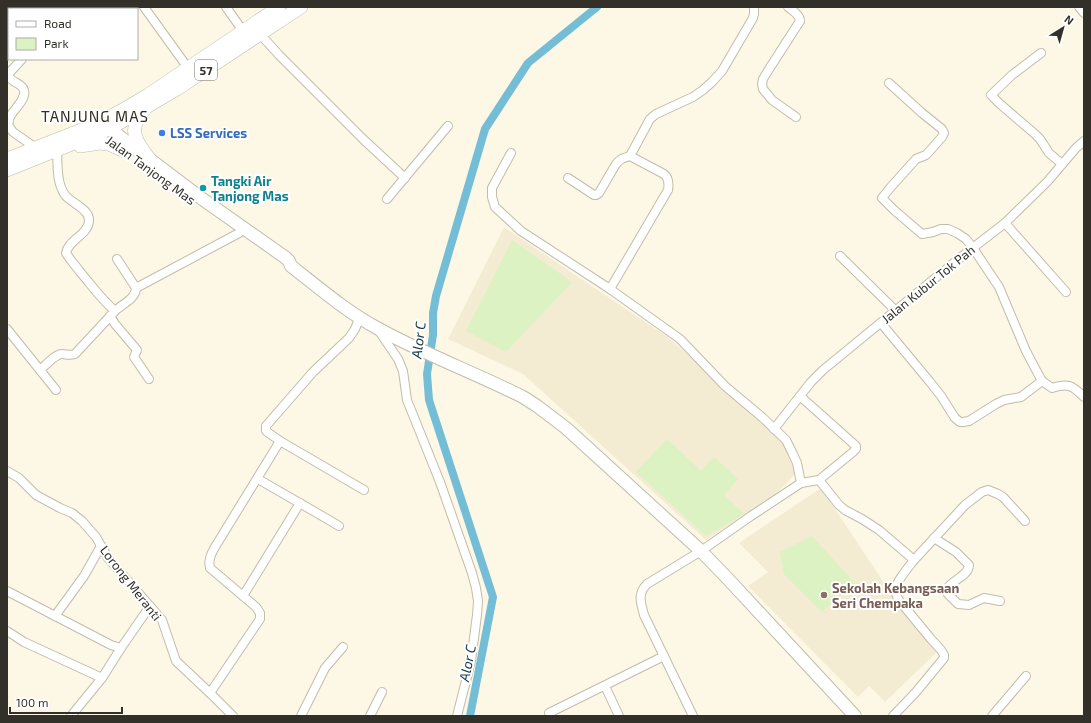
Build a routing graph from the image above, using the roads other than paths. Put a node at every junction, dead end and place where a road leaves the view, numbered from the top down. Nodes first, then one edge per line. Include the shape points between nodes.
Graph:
1 (144, 7) edge
2 (226, 7) edge
3 (279, 7) edge
4 (301, 7) edge
5 (754, 7) edge
6 (788, 7) edge
7 (1079, 7) edge
8 (1084, 13) edge
9 (243, 31) junction
10 (260, 34) junction
11 (1041, 53) dead end
12 (21, 60) edge
13 (188, 68) junction
14 (889, 82) dead end
15 (146, 107) junction
16 (796, 117) dead end
17 (448, 126) dead end
18 (100, 127) junction
19 (1084, 141) edge
20 (73, 144) junction
21 (36, 148) junction
22 (57, 150) junction
23 (127, 152) junction
24 (511, 153) dead end
25 (630, 156) junction
26 (7, 159) edge
27 (151, 161) junction
28 (1062, 164) junction
29 (7, 170) edge
30 (405, 178) junction
31 (568, 178) dead end
32 (387, 199) dead end
33 (1005, 223) junction
34 (239, 233) junction
35 (974, 248) junction
36 (840, 256) dead end
37 (117, 260) dead end
38 (291, 266) junction
39 (136, 288) junction
40 (610, 289) junction
41 (1066, 292) dead end
42 (896, 311) junction
43 (112, 313) junction
44 (360, 317) junction
45 (881, 323) junction
46 (376, 327) junction
47 (7, 329) edge
48 (40, 370) junction
49 (149, 379) dead end
50 (1042, 381) junction
51 (56, 390) dead end
52 (800, 396) junction
53 (1084, 397) edge
54 (774, 429) junction
55 (280, 441) junction
56 (7, 470) edge
57 (258, 480) junction
58 (819, 480) junction
59 (801, 483) junction
60 (364, 490) dead end
61 (300, 503) junction
62 (1025, 521) dead end
63 (339, 526) dead end
64 (934, 538) junction
65 (101, 546) junction
66 (701, 551) junction
67 (914, 560) junction
68 (7, 590) edge
69 (243, 596) junction
70 (1000, 601) dead end
71 (150, 606) junction
72 (55, 616) junction
73 (7, 631) edge
74 (343, 647) dead end
75 (121, 648) junction
76 (664, 656) junction
77 (1026, 676) dead end
78 (102, 678) junction
79 (605, 686) junction
80 (382, 692) dead end
81 (210, 693) junction
82 (549, 713) dead end
83 (71, 716) edge
84 (233, 716) edge
85 (301, 716) edge
86 (370, 716) edge
87 (457, 716) edge
88 (619, 716) edge
89 (693, 716) edge
90 (855, 716) edge
91 (893, 716) edge
92 (992, 716) edge

1 - 13 street
2 - 9 street
3 - 9 main road, 57
4 - 10 main road, 57
5 - 25 street via 753,18 722,71 693,97 650,119
6 - 16 street via 798,15 800,21 763,78 762,84 772,100
7 - 8 street
9 - 13 main road, 57
10 - 15 main road, 57
10 - 30 street
11 - 28 street via 991,95 1035,134 1049,153
12 - 21 street via 8,75 22,86 24,97 9,118 8,126
13 - 18 main road, 57
14 - 35 street via 944,132 926,155 916,159 882,198 922,234 948,229 966,239
15 - 18 main road, 57
15 - 27 main road via 135,123 134,130 135,137
17 - 30 street
18 - 20 main road, 57
18 - 21 main road, 57
18 - 23 main road, Jalan Tanjong Mas
18 - 27 main road, Jalan Tanjong Mas
19 - 28 street, Jalan Kubur Tok Pah
20 - 22 main road, 57
20 - 23 main road via 109,144
21 - 26 main road, 57
22 - 29 main road, 57
22 - 43 street via 60,186 65,195 86,212 89,219 84,232 66,253
23 - 34 main road, Jalan Tanjong Mas
24 - 40 street via 492,188 496,207 521,231
25 - 31 street via 616,164 596,195
25 - 40 street via 664,174 669,184 668,190
27 - 38 main road, Jalan Tanjong Mas via 286,258
28 - 33 street, Jalan Kubur Tok Pah
30 - 32 street
33 - 35 street, Jalan Kubur Tok Pah
33 - 41 street
34 - 38 main road, Jalan Tanjong Mas via 278,262
34 - 39 street
35 - 42 street, Jalan Kubur Tok Pah
35 - 50 street via 999,287 1026,351
36 - 42 street
37 - 39 street
38 - 44 main road, Jalan Tanjong Mas
39 - 43 street via 134,296
40 - 54 street via 680,339 725,386
42 - 45 street, Jalan Kubur Tok Pah
43 - 48 street via 75,354 58,355
43 - 49 street via 114,324 137,350 134,357
44 - 46 main road, Jalan Tanjong Mas
44 - 55 street via 349,338 313,372 266,426 266,431
45 - 50 street via 960,422 969,421 1004,400 1021,397
45 - 52 street, Jalan Kubur Tok Pah via 823,370
46 - 66 main road, Jalan Tanjong Mas via 522,397 552,416
46 - 87 street via 398,359 403,371 407,400 440,482 476,588 478,602 474,643
47 - 48 street
48 - 51 street
50 - 53 street via 1052,388 1070,385
52 - 54 street, Jalan Kubur Tok Pah
52 - 58 street via 856,446 853,452
54 - 59 street via 786,440 797,463
55 - 57 street
55 - 60 street
56 - 65 street, Lorong Meranti via 36,495 72,513 82,521
57 - 61 street
57 - 69 street via 215,547 208,563 214,572
58 - 59 street
58 - 67 street via 839,505 879,530
59 - 66 street
61 - 63 street
61 - 69 street
62 - 64 street via 1003,497 988,490 965,504
64 - 67 street
64 - 70 street via 956,552 969,565 967,572 946,590 958,604 968,606 984,598
65 - 71 street, Lorong Meranti via 108,558
65 - 72 street via 84,576
66 - 76 street via 643,589 640,600 644,615
66 - 90 main road, Jalan Tanjong Mas
67 - 91 street via 897,584 896,594 941,650 944,658
68 - 72 street
69 - 81 street via 256,607 260,619
71 - 75 street
71 - 81 street, Lorong Meranti via 162,620 176,661
72 - 75 street
73 - 78 street via 24,642
74 - 85 street via 325,668
75 - 78 street
76 - 79 street
76 - 89 street
77 - 92 street
78 - 83 street
79 - 82 street
79 - 88 street
80 - 86 street
81 - 84 street, Lorong Meranti

